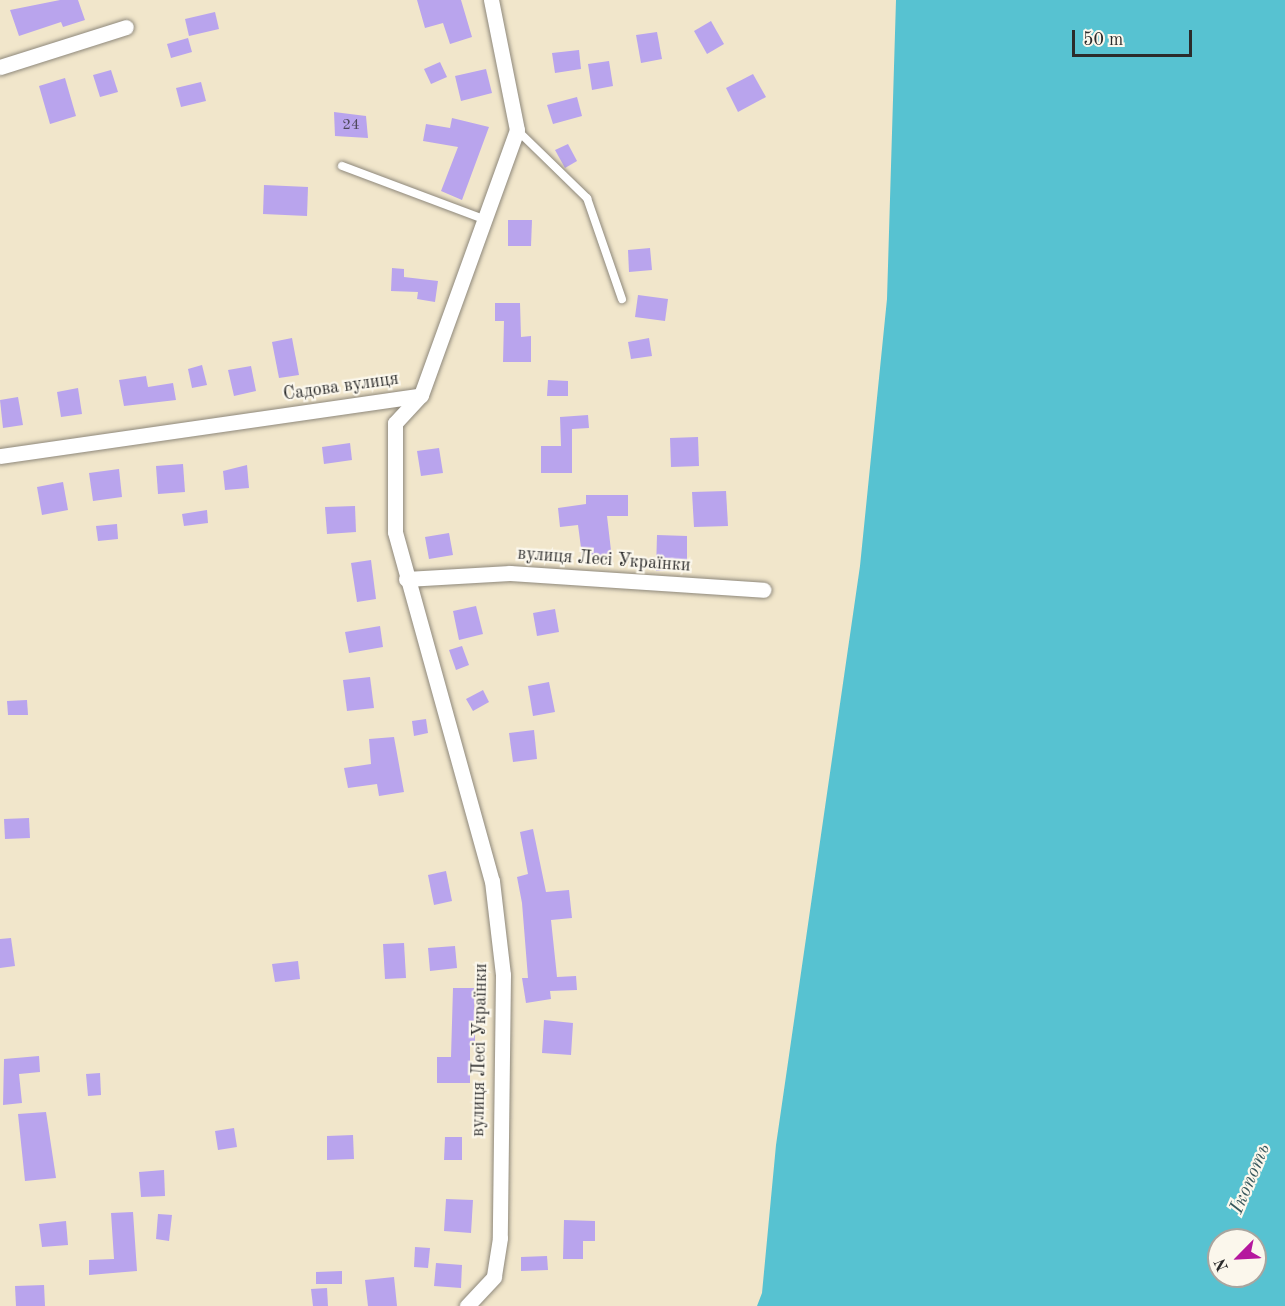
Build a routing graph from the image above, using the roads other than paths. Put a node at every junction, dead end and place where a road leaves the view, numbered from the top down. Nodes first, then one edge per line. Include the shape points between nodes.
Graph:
1 (491, 0) edge
2 (126, 27) dead end
3 (0, 67) edge
4 (517, 130) junction
5 (342, 166) dead end
6 (484, 219) junction
7 (622, 299) dead end
8 (421, 395) junction
9 (0, 456) edge
10 (406, 579) junction
11 (763, 590) dead end
12 (467, 1306) edge

1 - 4 street
2 - 3 street
4 - 6 street, Садова вулиця
4 - 7 lane via 587,198
5 - 6 lane
6 - 8 street, Садова вулиця
8 - 9 street, Садова вулиця
8 - 10 street, вулиця Лесі Українки via 395,423 395,532
10 - 11 street, вулиця Лесі Українки via 510,573
10 - 12 street, вулиця Лесі Українки via 492,881 503,975 500,1238 494,1277

